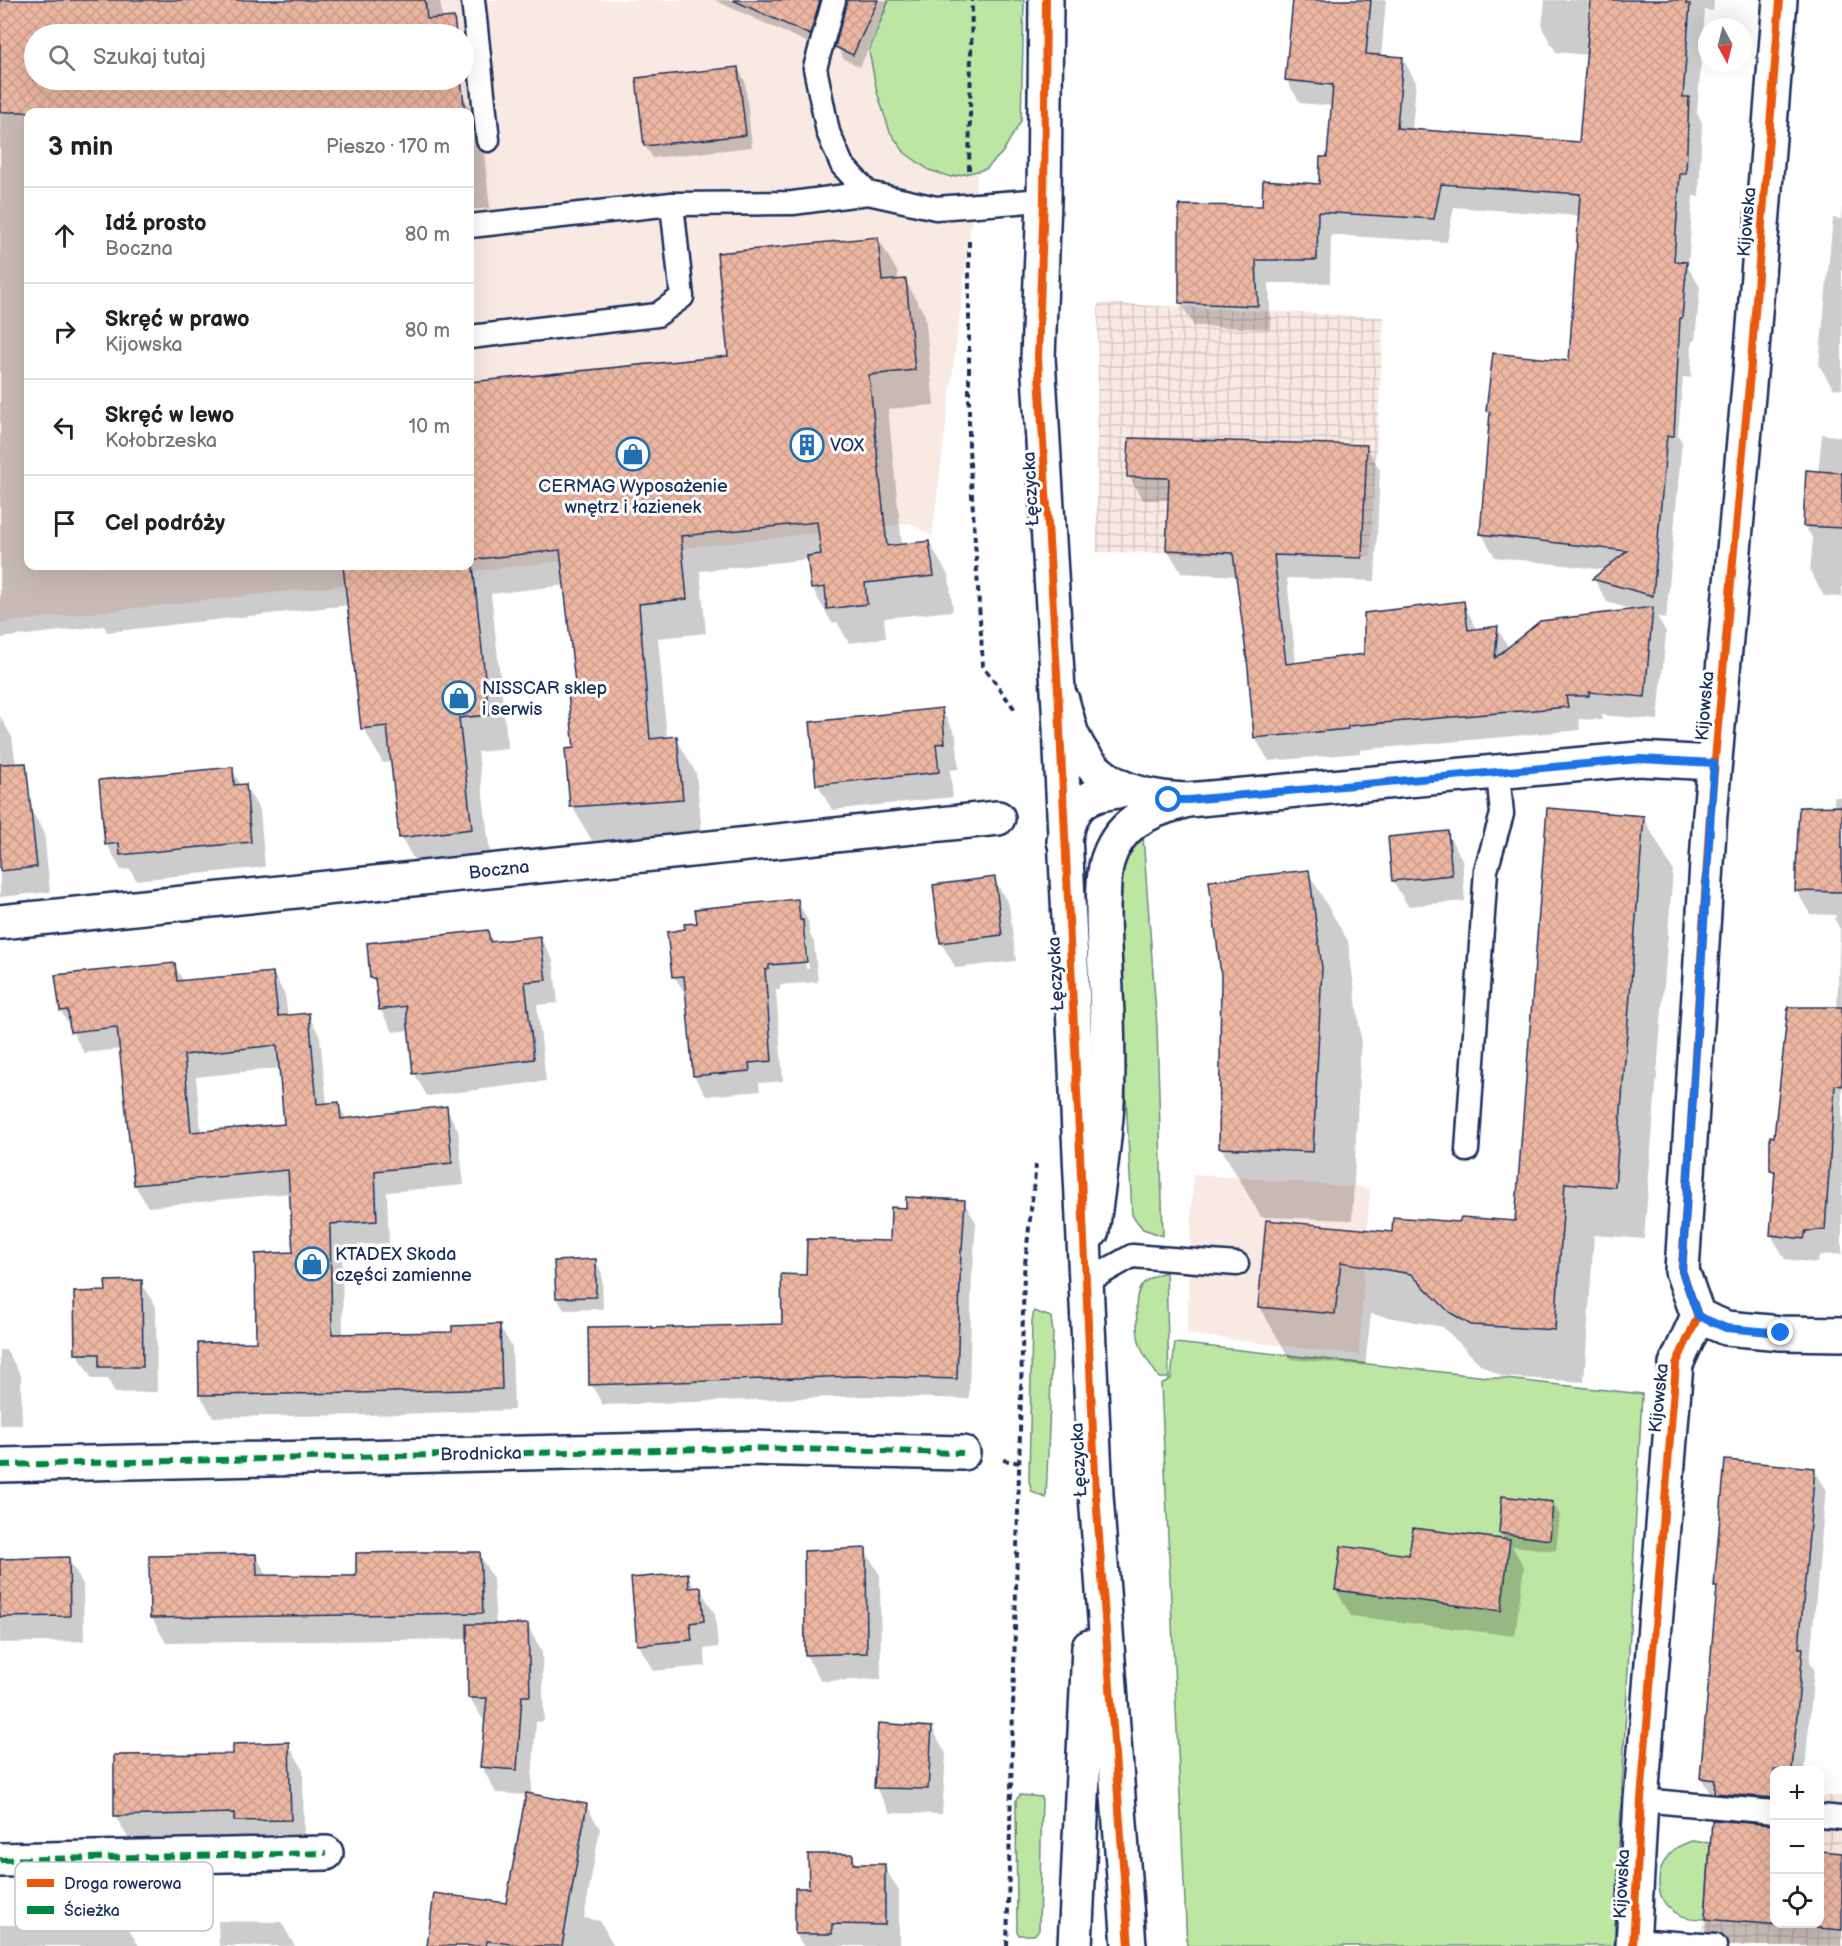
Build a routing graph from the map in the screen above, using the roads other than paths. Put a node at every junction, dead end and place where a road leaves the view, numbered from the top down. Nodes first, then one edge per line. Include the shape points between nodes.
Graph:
1 (473, 0) edge
2 (834, 0) edge
3 (1046, 0) edge
4 (1780, 0) edge
5 (488, 140) dead end
6 (868, 193) junction
7 (1044, 200) junction
8 (672, 204) junction
9 (474, 226) edge
10 (474, 337) edge
11 (1057, 682) junction
12 (1714, 763) junction
13 (1498, 773) junction
14 (1125, 790) junction
15 (1188, 800) junction
16 (998, 818) dead end
17 (1064, 841) junction
18 (0, 922) edge
19 (1467, 1150) dead end
20 (1237, 1264) dead end
21 (1086, 1282) junction
22 (1698, 1316) junction
23 (1842, 1334) edge
24 (963, 1453) dead end
25 (0, 1465) edge
26 (1096, 1495) junction
27 (1641, 1800) junction
28 (1770, 1812) edge
29 (1824, 1816) edge
30 (1842, 1818) edge
31 (326, 1853) dead end
32 (0, 1860) edge
33 (1634, 1943) edge
34 (1075, 1946) edge
35 (1129, 1946) edge
36 (1715, 1946) edge

1 - 5 lane
2 - 6 lane via 815,68 828,132 842,165
3 - 7 street, Łęczycka
4 - 12 street, Kijowska
6 - 7 lane via 936,208
6 - 8 lane via 793,203
7 - 11 street, Łęczycka via 1038,358
8 - 9 lane
8 - 10 lane via 682,297 657,315
11 - 14 street via 1072,733 1084,757
11 - 17 street, Łęczycka
12 - 13 street via 1640,759
12 - 22 street, Kijowska via 1682,1271
13 - 15 street
13 - 19 lane via 1502,814 1486,870
14 - 15 street
14 - 17 street via 1087,800 1074,811
15 - 21 street via 1156,808 1138,818 1125,830 1107,862 1103,925 1106,1125
16 - 18 street, Boczna
17 - 21 street, Łęczycka
20 - 21 lane via 1132,1256
21 - 26 street, Łęczycka
22 - 23 street via 1726,1328
22 - 27 street, Kijowska via 1676,1364
24 - 25 street, Brodnicka via 748,1448
26 - 34 street, Łęczycka
26 - 35 street, Łęczycka
27 - 28 lane
27 - 33 street, Kijowska
29 - 30 lane
31 - 32 street
33 - 36 lane

